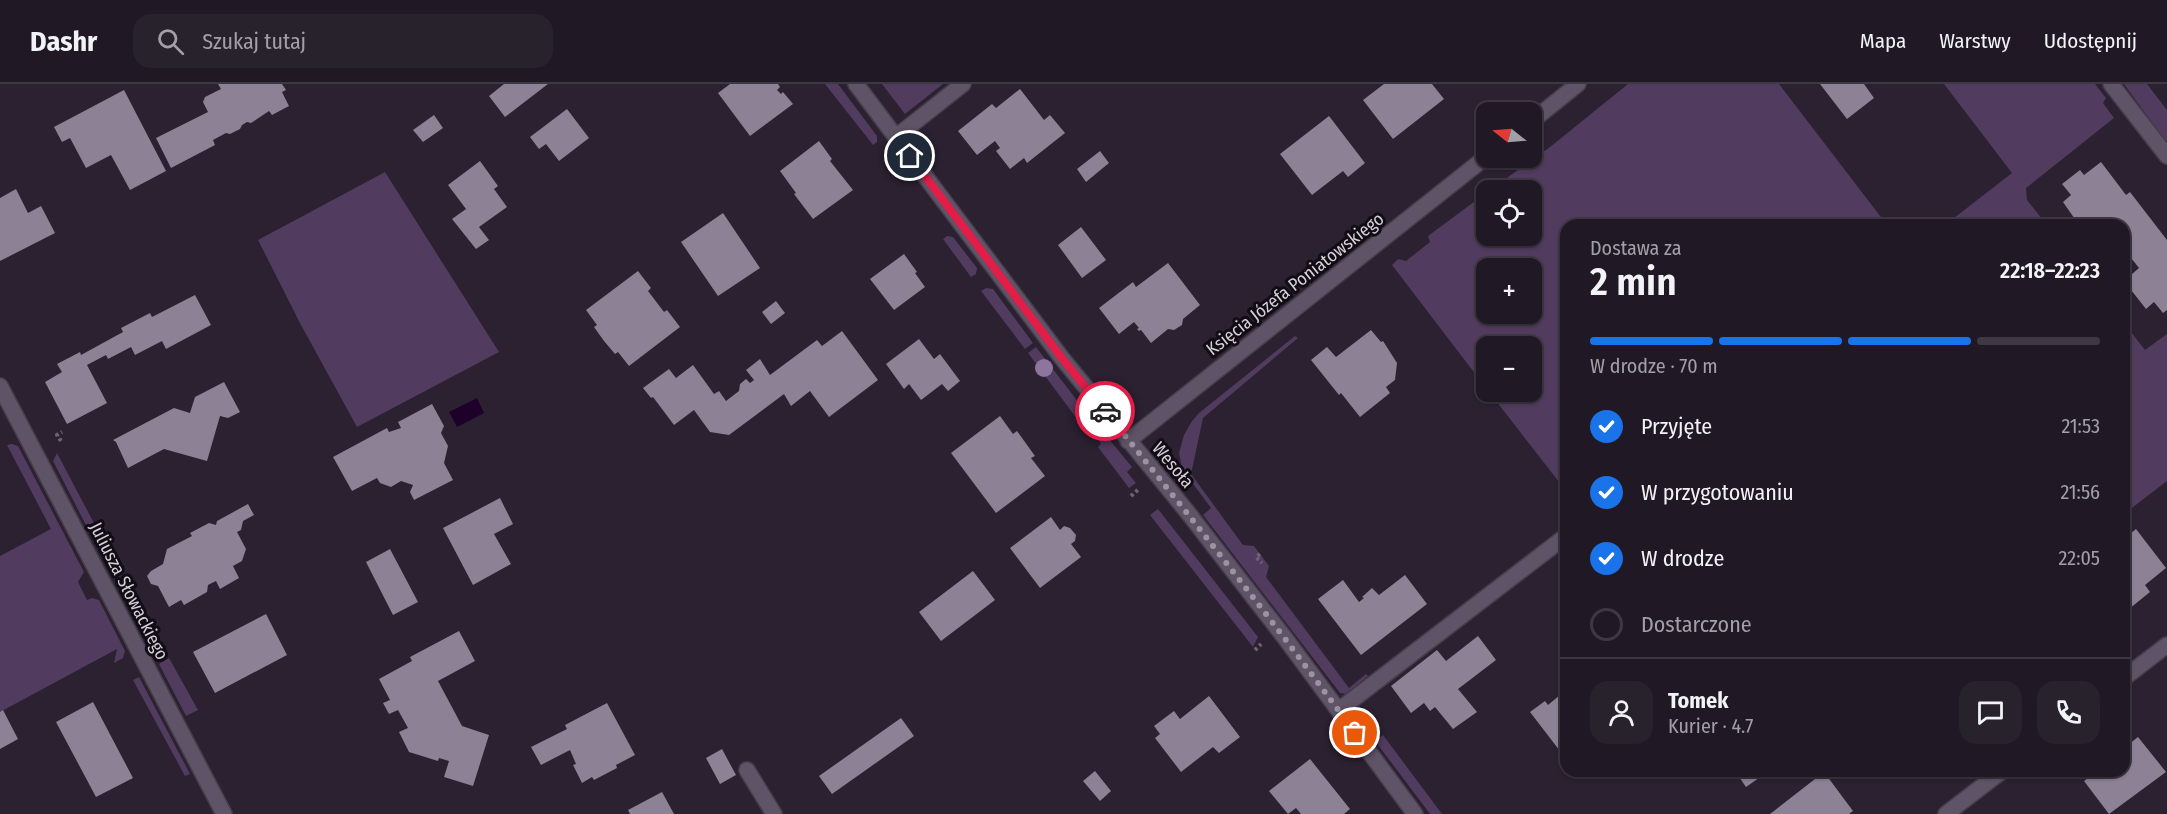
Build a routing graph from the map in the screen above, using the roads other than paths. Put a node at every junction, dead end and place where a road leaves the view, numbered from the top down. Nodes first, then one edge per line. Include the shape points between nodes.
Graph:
1 (856, 84) edge
2 (963, 84) edge
3 (1578, 84) edge
4 (2111, 84) edge
5 (1542, 113) edge
6 (896, 137) junction
7 (2167, 156) edge
8 (1476, 165) edge
9 (0, 386) edge
10 (1128, 441) junction
11 (1560, 541) edge
12 (2167, 645) edge
13 (2130, 673) edge
14 (1339, 710) junction
15 (747, 770) dead end
16 (1994, 777) edge
17 (224, 814) edge
18 (774, 814) edge
19 (1415, 814) edge
20 (1946, 814) edge

1 - 6 street, Wesoła
2 - 6 street
3 - 5 street
4 - 7 street
6 - 10 street, Wesoła
8 - 10 street, Księcia Józefa Poniatowskiego
9 - 17 street, Juliusza Słowackiego
10 - 14 street, Wesoła
11 - 14 street
12 - 13 street
14 - 19 street, Wesoła
15 - 18 street
16 - 20 street

